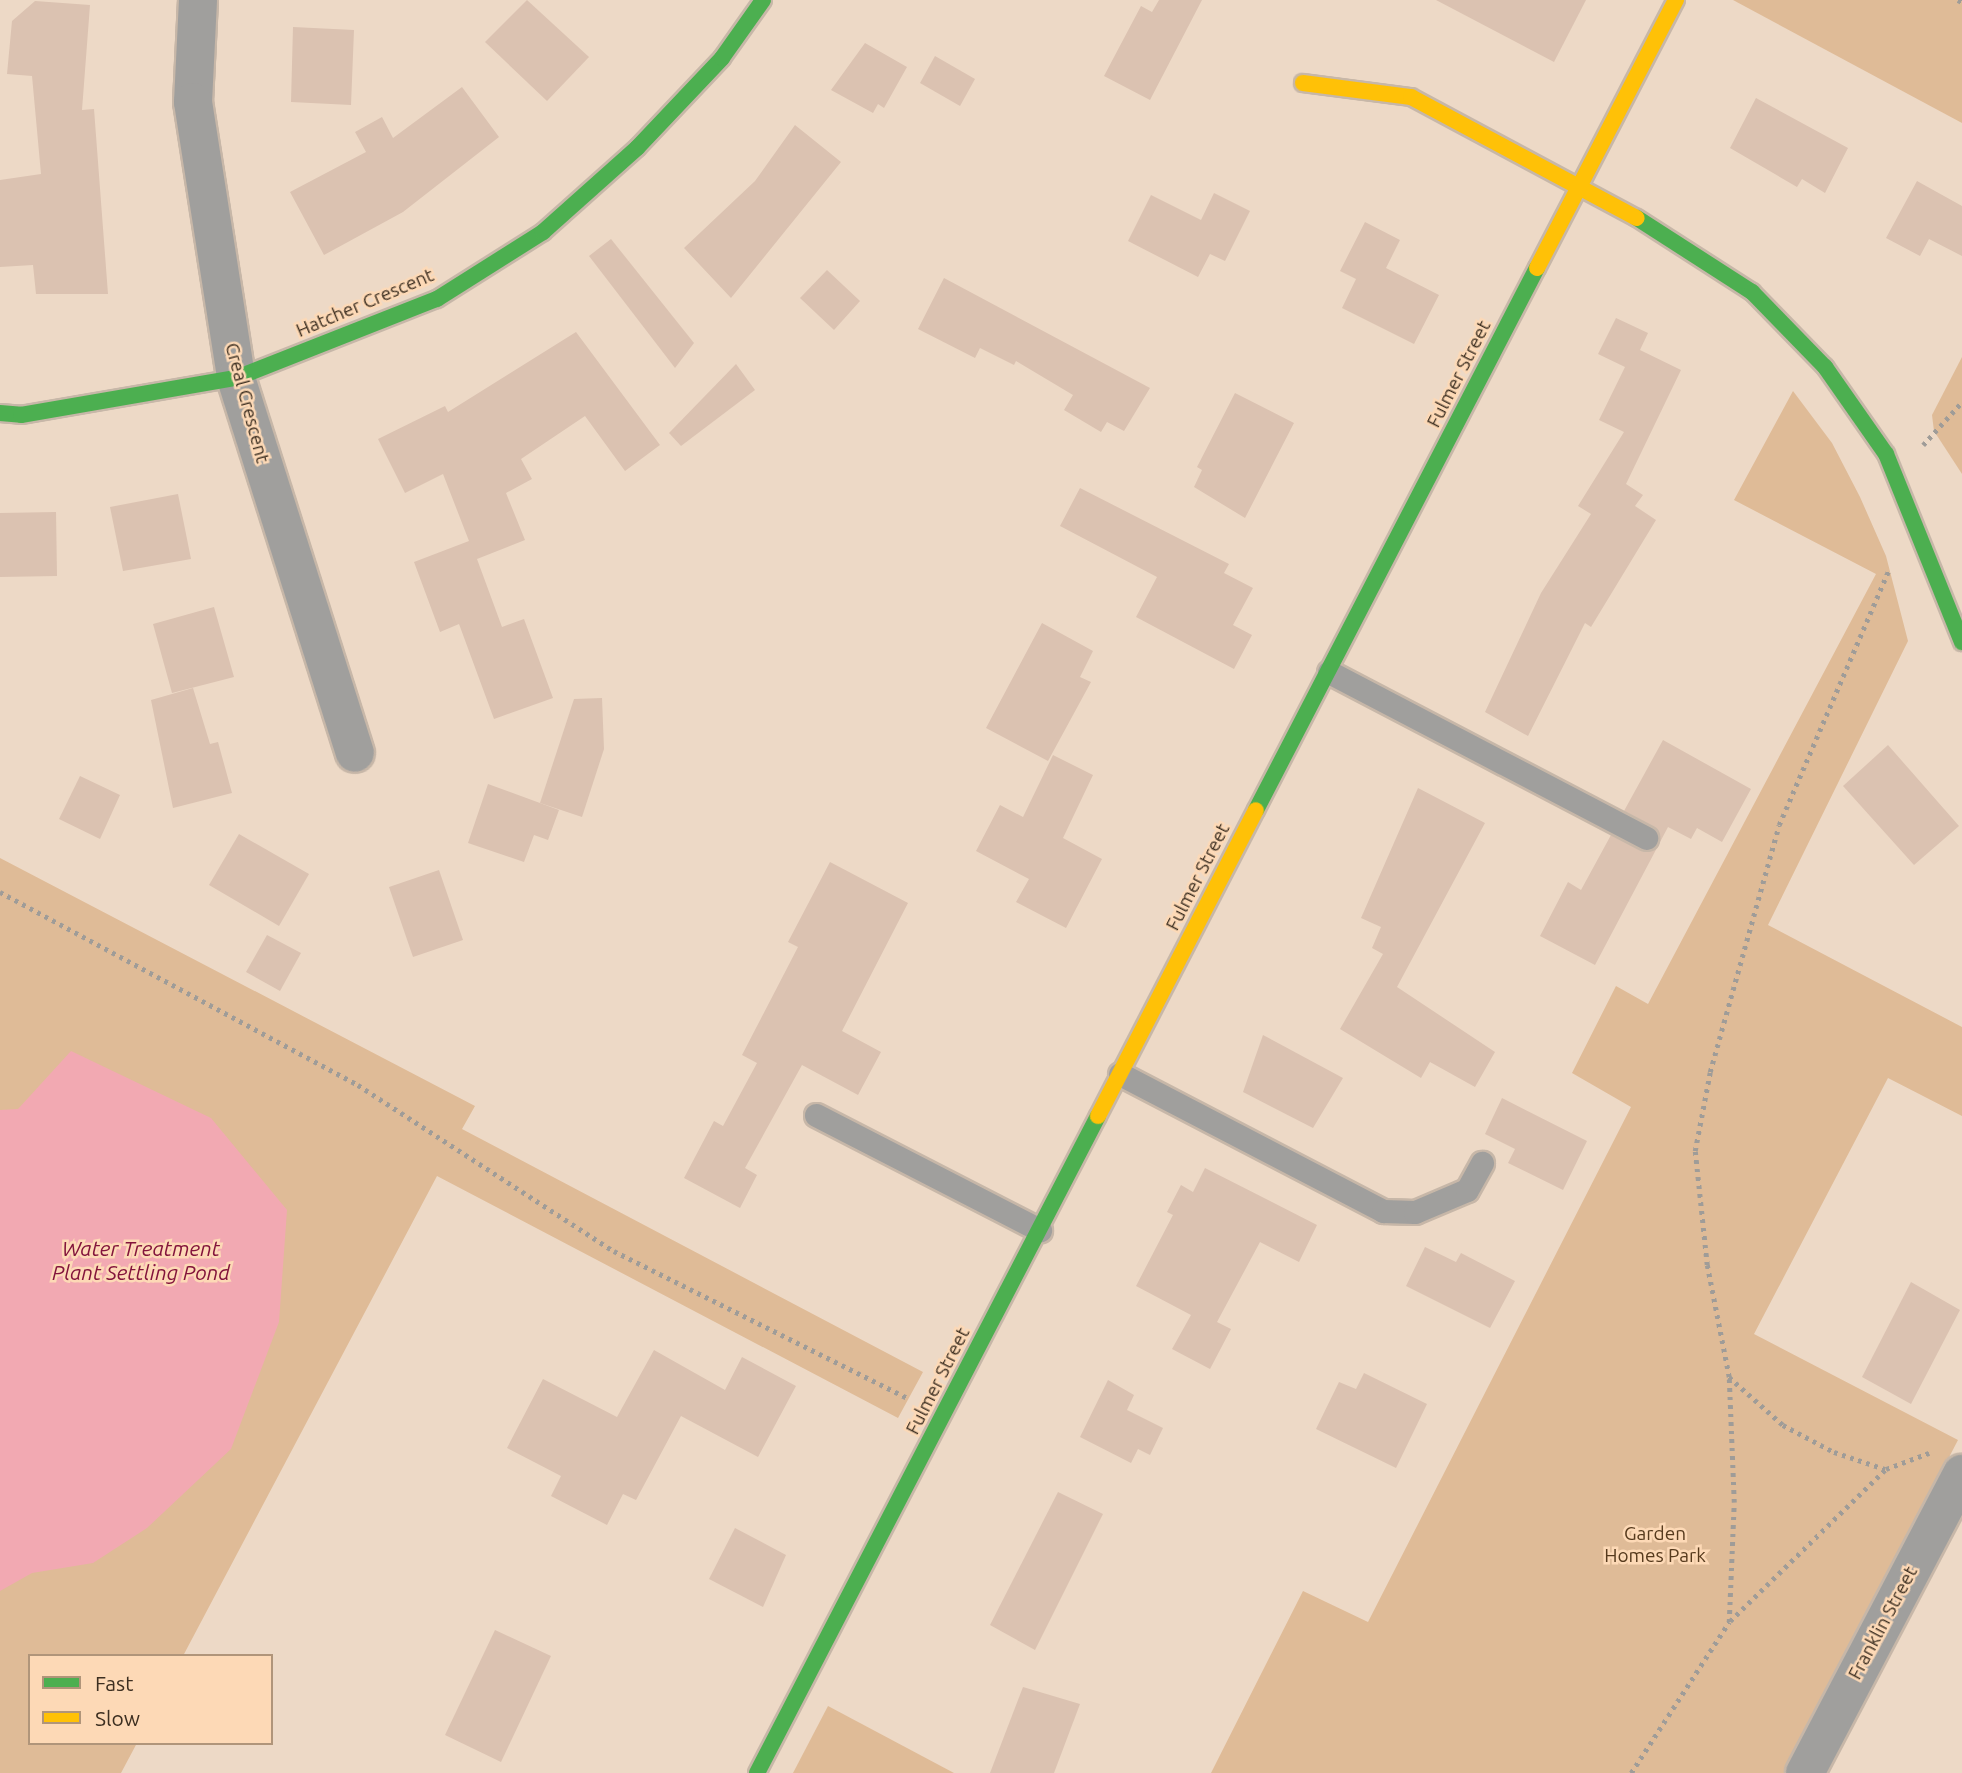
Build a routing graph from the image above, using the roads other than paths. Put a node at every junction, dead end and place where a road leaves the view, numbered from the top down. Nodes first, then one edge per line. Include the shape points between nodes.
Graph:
1 (198, 0) edge
2 (763, 0) edge
3 (1676, 0) edge
4 (1303, 83) dead end
5 (1579, 189) junction
6 (236, 378) junction
7 (0, 414) edge
8 (1962, 642) edge
9 (1329, 672) junction
10 (355, 753) dead end
11 (1646, 838) dead end
12 (1120, 1074) junction
13 (816, 1115) dead end
14 (1482, 1163) dead end
15 (1040, 1230) junction
16 (1949, 1462) edge
17 (757, 1773) edge
18 (1805, 1773) edge

1 - 6 street, Creal Crescent via 192,102
2 - 6 street, Hatcher Crescent via 722,58 666,118 542,232 437,299
3 - 5 street, Fulmer Street
4 - 5 street via 1411,97
5 - 8 street via 1670,235 1752,292 1825,367 1886,454
5 - 9 street, Fulmer Street
6 - 7 street, Hatcher Crescent
6 - 10 street, Creal Crescent
9 - 11 lane
9 - 12 street, Fulmer Street
12 - 14 lane via 1383,1211 1415,1212 1466,1190
12 - 15 street, Fulmer Street
13 - 15 lane
15 - 17 street, Fulmer Street
16 - 18 street, Franklin Street

